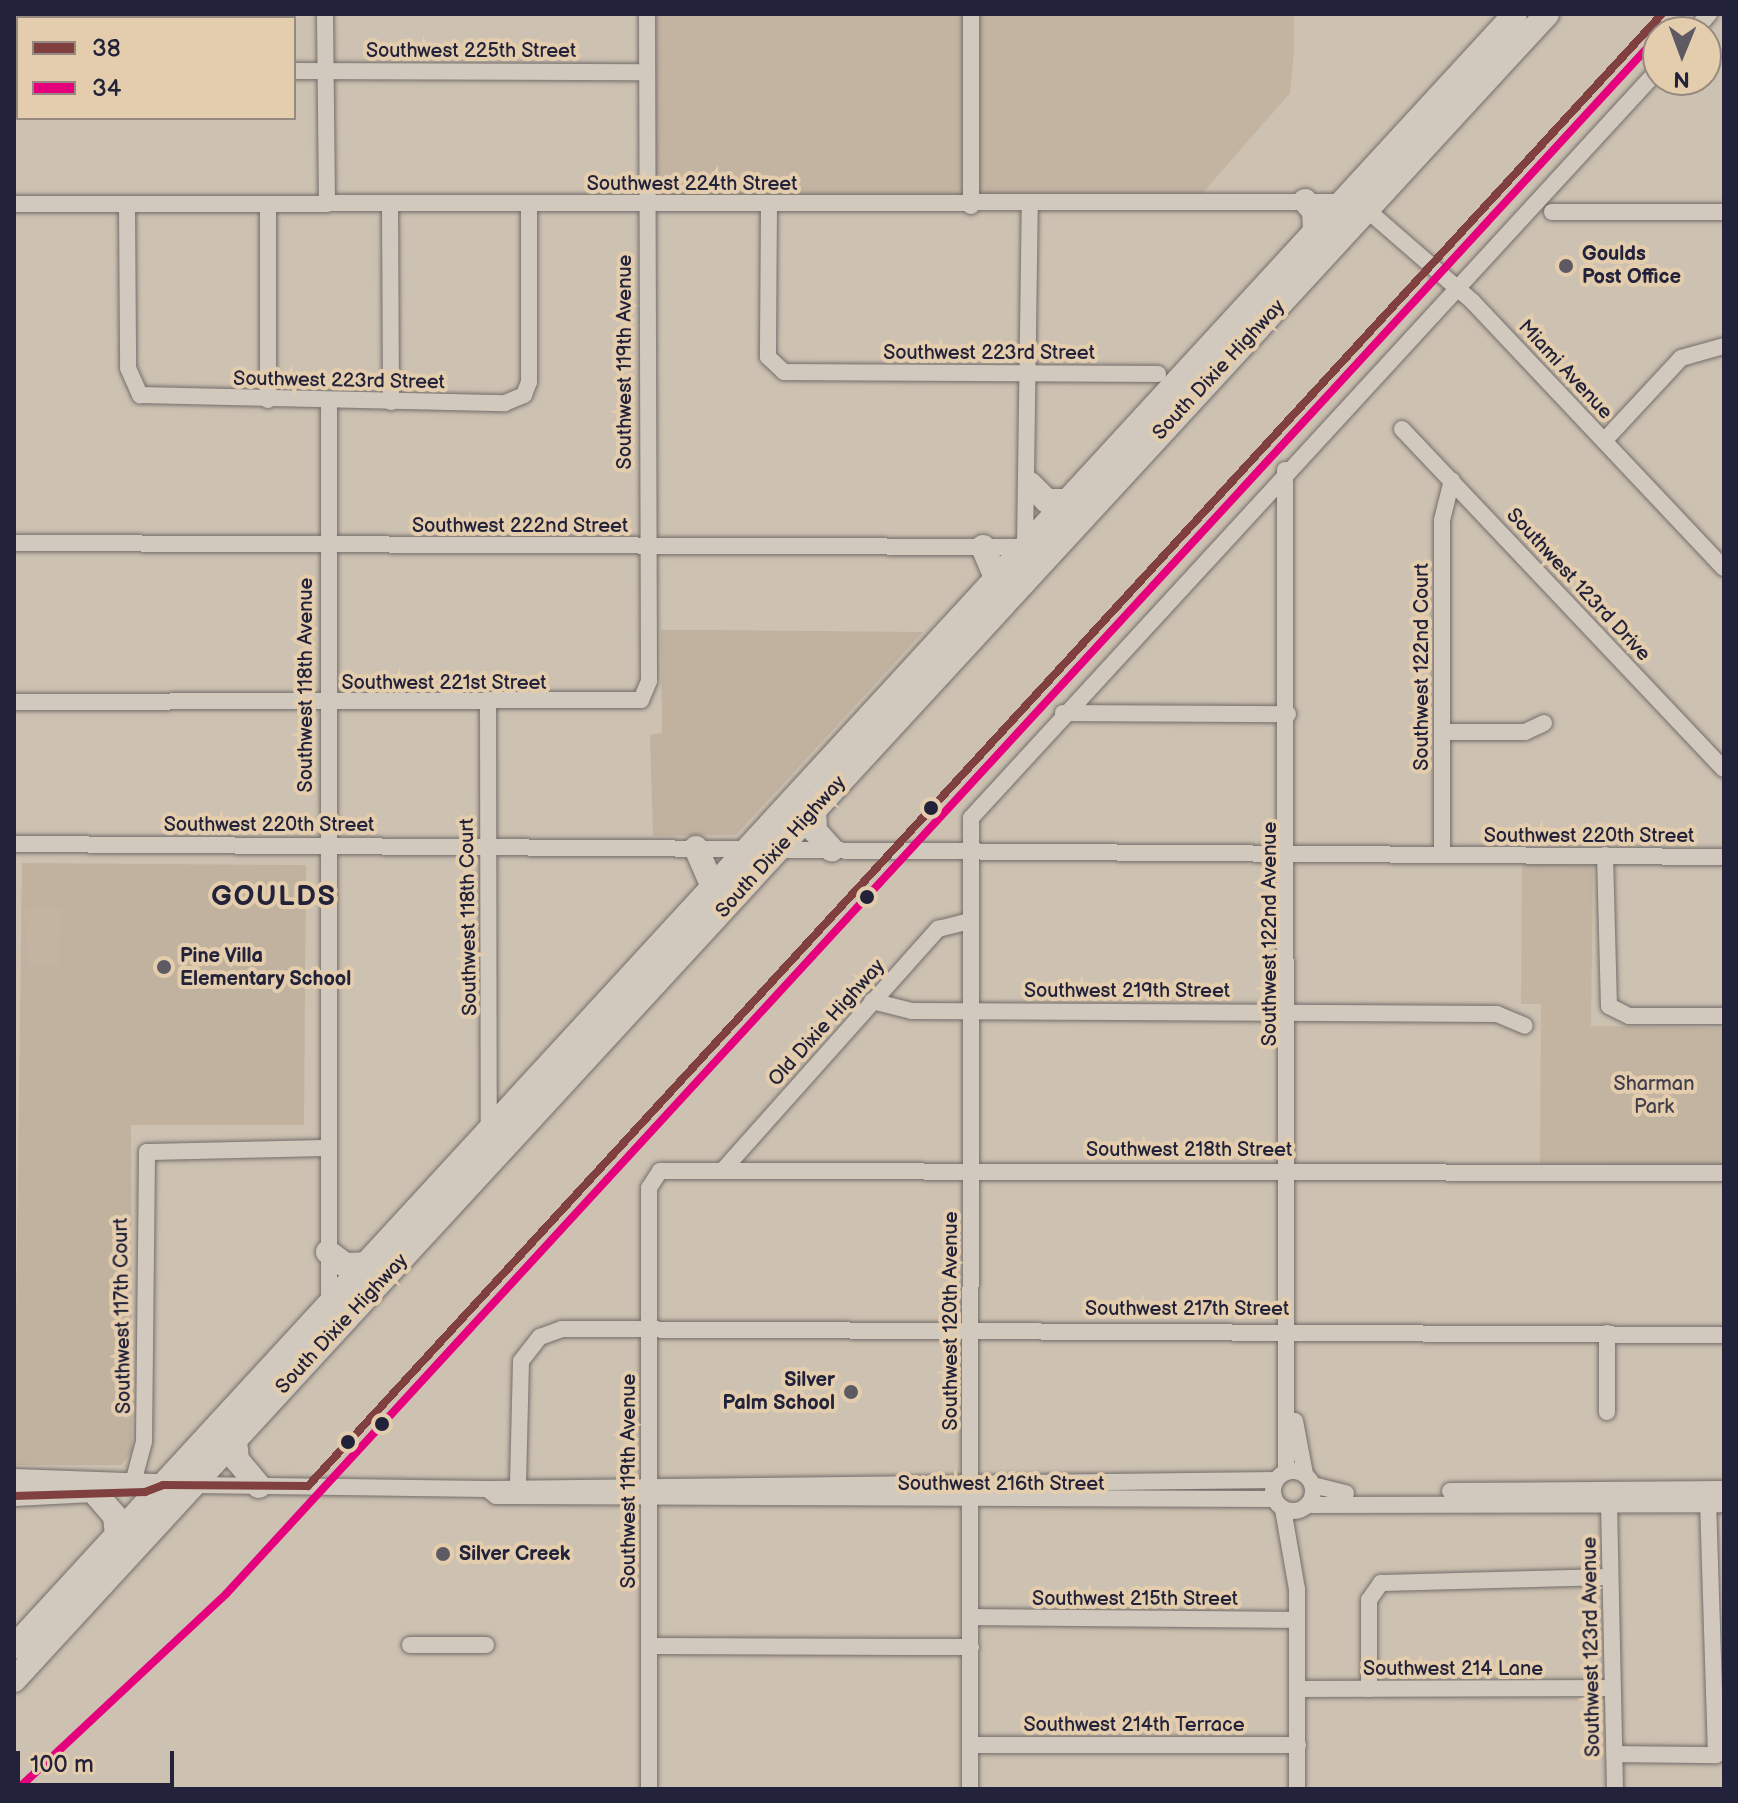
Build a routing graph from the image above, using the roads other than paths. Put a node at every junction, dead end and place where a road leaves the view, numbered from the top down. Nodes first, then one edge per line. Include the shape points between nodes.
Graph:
1 (325, 14) edge
2 (647, 14) edge
3 (971, 14) edge
4 (1515, 14) edge
5 (1547, 14) edge
6 (296, 71) edge
7 (325, 71) junction
8 (647, 72) junction
9 (1642, 87) edge
10 (1439, 97) junction
11 (1547, 190) junction
12 (1305, 201) junction
13 (1344, 201) junction
14 (649, 202) junction
15 (769, 203) junction
16 (14, 204) edge
17 (268, 204) junction
18 (327, 204) junction
19 (390, 204) junction
20 (529, 204) junction
21 (127, 206) junction
22 (971, 206) junction
23 (1030, 206) junction
24 (1369, 207) junction
25 (1528, 212) junction
26 (1552, 212) junction
27 (1724, 212) edge
28 (1315, 232) junction
29 (1457, 289) junction
30 (1241, 346) junction
31 (1717, 346) edge
32 (1724, 362) edge
33 (1029, 373) junction
34 (1158, 374) dead end
35 (268, 400) junction
36 (329, 401) junction
37 (391, 402) junction
38 (1402, 429) dead end
39 (1604, 441) junction
40 (1285, 470) junction
41 (1452, 480) junction
42 (1030, 484) junction
43 (1068, 501) junction
44 (1061, 542) junction
45 (14, 543) edge
46 (326, 545) junction
47 (647, 546) junction
48 (983, 547) junction
49 (1025, 547) junction
50 (1724, 568) edge
51 (996, 578) junction
52 (932, 682) junction
53 (14, 702) edge
54 (326, 703) junction
55 (488, 703) junction
56 (633, 704) joint
57 (881, 704) junction
58 (1063, 713) junction
59 (1288, 714) junction
60 (1544, 723) dead end
61 (1442, 732) junction
62 (1724, 769) edge
63 (814, 810) junction
64 (14, 844) edge
65 (325, 845) junction
66 (491, 846) junction
67 (696, 848) junction
68 (748, 849) junction
69 (778, 850) junction
70 (832, 850) junction
71 (970, 853) junction
72 (1291, 855) junction
73 (1442, 855) junction
74 (1605, 855) junction
75 (1724, 857) edge
76 (713, 887) junction
77 (971, 921) junction
78 (650, 989) junction
79 (872, 1001) junction
80 (972, 1010) junction
81 (1291, 1011) junction
82 (1724, 1016) edge
83 (1525, 1026) dead end
84 (489, 1130) junction
85 (519, 1131) junction
86 (327, 1148) junction
87 (971, 1168) junction
88 (724, 1169) junction
89 (1288, 1171) junction
90 (1724, 1173) edge
91 (655, 1174) joint
92 (328, 1252) junction
93 (401, 1260) junction
94 (368, 1264) junction
95 (323, 1312) junction
96 (970, 1328) junction
97 (649, 1329) junction
98 (1288, 1330) junction
99 (1607, 1333) junction
100 (1724, 1335) edge
101 (297, 1341) junction
102 (1287, 1397) junction
103 (1607, 1412) dead end
104 (235, 1441) junction
105 (1281, 1476) junction
106 (14, 1479) edge
107 (134, 1479) junction
108 (1309, 1480) junction
109 (518, 1484) junction
110 (163, 1485) junction
111 (194, 1485) junction
112 (259, 1486) junction
113 (487, 1489) junction
114 (651, 1490) junction
115 (971, 1491) junction
116 (1724, 1491) edge
117 (94, 1492) junction
118 (14, 1496) edge
119 (1609, 1503) junction
120 (1716, 1504) edge
121 (1291, 1506) junction
122 (117, 1535) junction
123 (1610, 1577) junction
124 (972, 1617) junction
125 (1297, 1620) junction
126 (410, 1645) dead end
127 (486, 1645) dead end
128 (22, 1646) edge
129 (650, 1646) junction
130 (971, 1647) junction
131 (14, 1680) edge
132 (1610, 1688) junction
133 (1297, 1689) junction
134 (1369, 1689) junction
135 (970, 1745) junction
136 (1298, 1745) junction
137 (1615, 1754) junction
138 (1720, 1755) edge
139 (649, 1789) edge
140 (970, 1789) edge
141 (1297, 1789) edge
142 (1615, 1789) edge

1 - 7 street
2 - 8 street, Southwest 119th Avenue
3 - 22 street
4 - 10 highway, South Dixie Highway
5 - 24 highway, South Dixie Highway
6 - 7 street, Southwest 225th Street
7 - 8 street, Southwest 225th Street
7 - 18 street
8 - 14 street, Southwest 119th Avenue
9 - 11 street
10 - 13 highway, South Dixie Highway
10 - 24 highway via 1435,116 1370,187
11 - 25 street
11 - 26 street
12 - 13 street, Southwest 224th Street
12 - 23 street, Southwest 224th Street
12 - 28 highway via 1314,211
13 - 24 street, Southwest 224th Street
13 - 28 highway, South Dixie Highway
13 - 30 highway via 1343,220 1253,317
14 - 15 street, Southwest 224th Street
14 - 20 street, Southwest 224th Street
14 - 47 street, Southwest 119th Avenue
15 - 22 street, Southwest 224th Street
15 - 33 street, Southwest 223rd Street via 774,367
16 - 21 street, Southwest 224th Street
17 - 18 street, Southwest 224th Street
17 - 21 street, Southwest 224th Street
17 - 35 street
18 - 19 street, Southwest 224th Street
19 - 20 street, Southwest 224th Street
19 - 37 street
20 - 37 street, Southwest 223rd Street via 529,378 524,395 510,402
21 - 35 street, Southwest 223rd Street via 128,368 135,392 158,399
22 - 23 street, Southwest 224th Street
23 - 33 street
24 - 29 street, Miami Avenue
24 - 30 highway, South Dixie Highway
25 - 26 street
25 - 29 street
26 - 27 street
28 - 43 highway, South Dixie Highway
29 - 39 street, Miami Avenue
29 - 40 street
30 - 44 highway, South Dixie Highway
31 - 32 street
31 - 39 street via 1681,358
33 - 34 street, Southwest 223rd Street
33 - 42 street
35 - 36 street, Southwest 223rd Street
36 - 37 street, Southwest 223rd Street
36 - 46 street, Southwest 118th Avenue
38 - 41 street, Southwest 123rd Drive
39 - 50 street, Miami Avenue
40 - 58 street
40 - 59 street, Southwest 122nd Avenue
41 - 61 street, Southwest 122nd Court via 1442,520
41 - 62 street, Southwest 123rd Drive
42 - 43 highway via 1047,501
42 - 49 street
43 - 49 highway, South Dixie Highway
44 - 49 highway
44 - 52 highway, South Dixie Highway
45 - 46 street, Southwest 222nd Street
46 - 47 street, Southwest 222nd Street
46 - 54 street, Southwest 118th Avenue
47 - 48 street, Southwest 222nd Street
47 - 56 street, Southwest 119th Avenue via 649,687
48 - 49 street, Southwest 222nd Street
48 - 51 highway
49 - 51 highway, South Dixie Highway
49 - 52 highway via 1022,570 941,658
51 - 57 highway, South Dixie Highway
52 - 63 highway, South Dixie Highway
53 - 54 street, Southwest 221st Street
54 - 55 street, Southwest 221st Street
54 - 65 street, Southwest 118th Avenue
55 - 56 street, Southwest 221st Street
55 - 66 street, Southwest 118th Court
57 - 68 highway, South Dixie Highway
57 - 69 highway via 871,729 782,828
58 - 59 street
58 - 71 street via 971,818
59 - 72 street, Southwest 122nd Avenue
60 - 61 street via 1525,732
61 - 73 street, Southwest 122nd Court
63 - 69 highway, South Dixie Highway
63 - 70 highway via 815,831
64 - 65 street, Southwest 220th Street
65 - 66 street, Southwest 220th Street
65 - 86 street, Southwest 118th Avenue
66 - 67 street, Southwest 220th Street
66 - 84 street, Southwest 118th Court
67 - 68 street, Southwest 220th Street
67 - 76 highway
68 - 69 street, Southwest 220th Street
68 - 76 highway, South Dixie Highway
68 - 78 highway via 745,872 660,964
69 - 70 street, Southwest 220th Street
69 - 78 highway, South Dixie Highway
70 - 71 street, Southwest 220th Street
71 - 72 street, Southwest 220th Street
71 - 77 street, Southwest 120th Avenue
72 - 73 street, Southwest 220th Street
72 - 81 street, Southwest 122nd Avenue
73 - 74 street, Southwest 220th Street
74 - 75 street, Southwest 220th Street
74 - 82 street via 1609,1006 1629,1016
76 - 84 highway, South Dixie Highway
77 - 79 street, Old Dixie Highway via 938,929
77 - 80 street, Southwest 120th Avenue
78 - 85 highway, South Dixie Highway
79 - 80 street, Southwest 219th Street via 912,1011
79 - 88 street, Old Dixie Highway
80 - 81 street, Southwest 219th Street
80 - 87 street, Southwest 120th Avenue
81 - 83 street, Southwest 219th Street via 1497,1014
81 - 89 street, Southwest 122nd Avenue
84 - 85 highway
84 - 93 highway via 488,1150 410,1234
84 - 94 highway, South Dixie Highway
85 - 93 highway, South Dixie Highway
86 - 92 street, Southwest 118th Avenue
86 - 107 street, Southwest 117th Court via 147,1152 141,1178 144,1441
87 - 88 street, Southwest 218th Street
87 - 89 street, Southwest 218th Street
87 - 96 street, Southwest 120th Avenue
88 - 91 street, Southwest 218th Street
89 - 90 street, Southwest 218th Street
89 - 98 street, Southwest 122nd Avenue
91 - 97 street, Southwest 119th Avenue
92 - 94 highway via 345,1265
92 - 95 street, Southwest 118th Avenue
93 - 104 highway, South Dixie Highway
94 - 95 highway, South Dixie Highway
95 - 101 highway, South Dixie Highway
96 - 97 street, Southwest 217th Street
96 - 98 street, Southwest 217th Street
96 - 115 street, Southwest 120th Avenue
97 - 109 street, Southwest 217th Street via 562,1329 530,1345 519,1375
97 - 114 street, Southwest 119th Avenue
98 - 99 street, Southwest 217th Street
98 - 102 street, Southwest 122nd Avenue
99 - 100 street, Southwest 217th Street
99 - 103 street
101 - 110 highway, South Dixie Highway
101 - 111 highway via 292,1360 189,1473
102 - 105 street, Southwest 122nd Avenue
102 - 108 street, Southwest 122nd Avenue
104 - 111 highway, South Dixie Highway
104 - 112 highway via 237,1460
105 - 108 street, Southwest 216th Street
105 - 115 street, Southwest 216th Street
105 - 121 street, Southwest 122nd Avenue
106 - 107 main road, Southwest 216th Street
107 - 110 main road, Southwest 216th Street
108 - 116 street via 1335,1493
108 - 121 street
109 - 113 street, Southwest 216th Street
109 - 114 street, Southwest 216th Street
110 - 111 main road, Southwest 216th Street
110 - 117 main road, Southwest 216th Street
110 - 122 highway, South Dixie Highway
110 - 128 highway via 165,1502 42,1635
111 - 112 street, Southwest 216th Street
111 - 128 highway, South Dixie Highway
112 - 113 street, Southwest 216th Street
113 - 114 street, Southwest 216th Street via 496,1496
114 - 115 street, Southwest 216th Street
114 - 129 street, Southwest 119th Avenue
115 - 121 street, Southwest 216th Street
115 - 124 street, Southwest 120th Avenue
116 - 119 street via 1638,1493
117 - 118 main road, Southwest 216th Street
117 - 122 highway via 114,1513
119 - 120 street, Southwest 216th Street
119 - 121 street, Southwest 216th Street
119 - 123 street, Southwest 123rd Avenue
120 - 138 street
121 - 125 street
122 - 128 highway, South Dixie Highway
123 - 132 street, Southwest 123rd Avenue
123 - 134 street via 1381,1583 1369,1600
124 - 125 street, Southwest 215th Street
124 - 130 street, Southwest 120th Avenue
125 - 133 street
126 - 127 street
128 - 131 highway, South Dixie Highway
129 - 130 street
129 - 139 street, Southwest 119th Avenue
130 - 135 street, Southwest 120th Avenue
132 - 134 street, Southwest 214 Lane
132 - 137 street, Southwest 123rd Avenue
133 - 134 street, Southwest 214 Lane
133 - 136 street
135 - 136 street, Southwest 214th Terrace
135 - 140 street, Southwest 120th Avenue
136 - 141 street
137 - 138 street
137 - 142 street, Southwest 123rd Avenue

